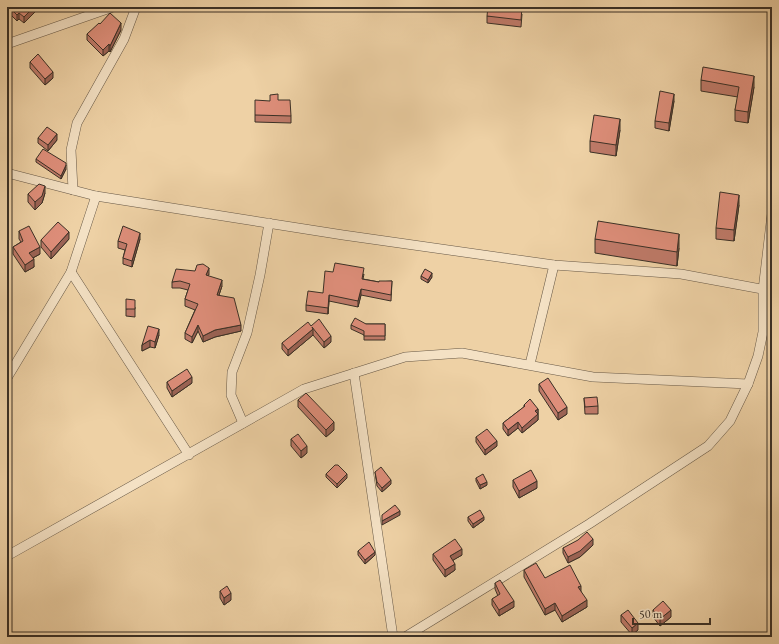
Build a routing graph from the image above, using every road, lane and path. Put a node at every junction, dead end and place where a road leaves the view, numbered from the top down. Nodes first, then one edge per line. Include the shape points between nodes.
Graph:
1 (113, 7) edge
2 (136, 7) edge
3 (7, 44) edge
4 (7, 173) edge
5 (73, 190) junction
6 (96, 196) junction
7 (772, 214) edge
8 (269, 223) junction
9 (554, 265) junction
10 (71, 272) junction
11 (767, 290) edge
12 (530, 364) junction
13 (354, 373) junction
14 (7, 378) edge
15 (748, 384) junction
16 (243, 423) junction
17 (189, 455) junction
18 (7, 556) edge
19 (393, 637) edge
20 (405, 637) edge

1 - 3 street
2 - 5 street via 124,39 77,123 71,150
4 - 5 street
5 - 6 street
6 - 8 street
6 - 10 street
7 - 11 street
8 - 9 street
8 - 16 street via 247,333 232,372 231,394
9 - 11 street via 681,274
9 - 12 street
10 - 14 street
10 - 17 street
11 - 15 street via 763,332
12 - 13 street via 462,353 406,357
12 - 15 street via 593,377
13 - 16 street via 304,389
13 - 19 street
15 - 20 street via 730,421 708,446 582,528
16 - 17 street
17 - 18 street

